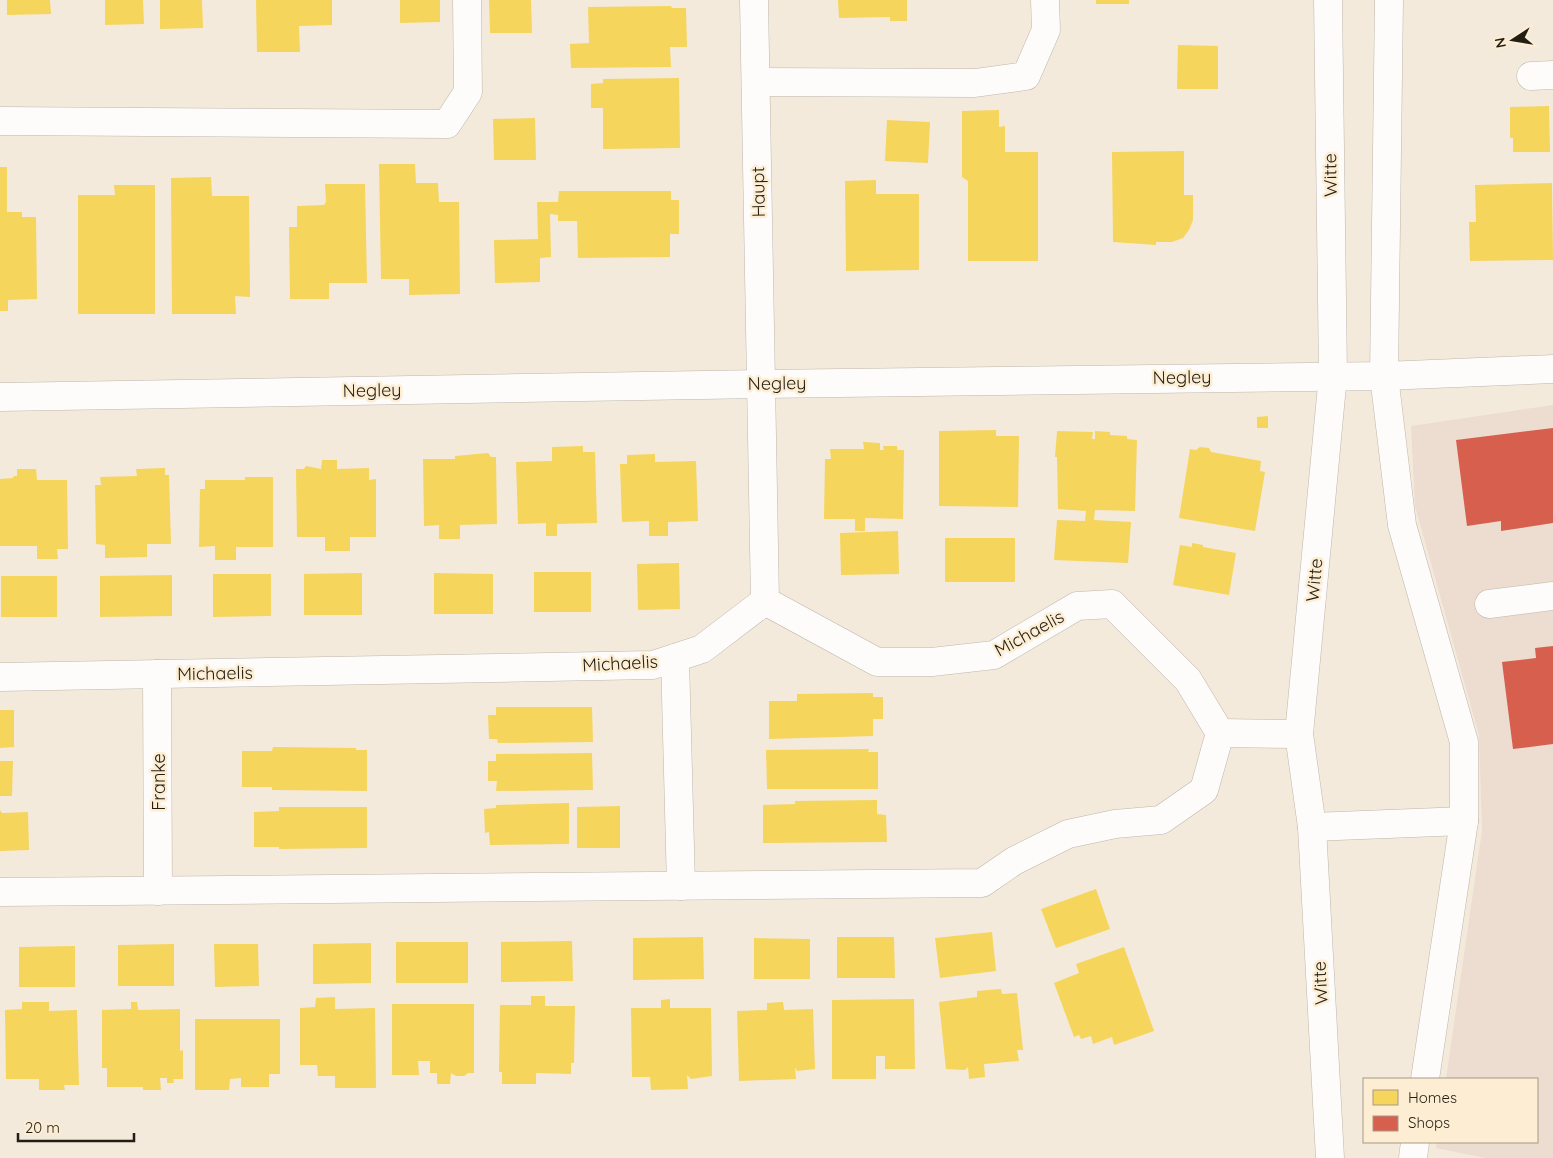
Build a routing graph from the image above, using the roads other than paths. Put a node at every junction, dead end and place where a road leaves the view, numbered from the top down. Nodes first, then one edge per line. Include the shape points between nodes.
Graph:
1 (467, 0) edge
2 (754, 0) edge
3 (1045, 0) edge
4 (1328, 0) edge
5 (1390, 0) edge
6 (756, 82) junction
7 (0, 121) edge
8 (1553, 369) edge
9 (1333, 375) junction
10 (1384, 376) junction
11 (762, 384) junction
12 (0, 397) edge
13 (1553, 596) edge
14 (765, 601) junction
15 (1489, 604) dead end
16 (675, 658) junction
17 (157, 674) junction
18 (0, 677) edge
19 (1220, 733) junction
20 (1299, 734) junction
21 (1464, 821) junction
22 (1312, 827) junction
23 (681, 886) junction
24 (158, 891) junction
25 (0, 892) edge
26 (1425, 1078) edge
27 (1416, 1143) edge
28 (1330, 1158) edge
29 (1413, 1158) edge

1 - 7 street via 468,92 447,124
2 - 6 street, Haupt
3 - 6 street via 1046,30 1026,76 976,83
4 - 9 street, Witte
5 - 10 street
6 - 11 street, Haupt
8 - 10 street, Negley
9 - 10 street, Negley
9 - 11 street, Negley
9 - 20 street, Witte
10 - 21 street via 1402,526 1464,742
11 - 12 street, Negley
11 - 14 street, Haupt
13 - 15 street
14 - 16 street, Michaelis via 702,650
14 - 19 street, Michaelis via 877,662 932,662 994,655 1077,606 1112,604 1188,680
16 - 17 street, Michaelis via 653,665
16 - 23 street
17 - 18 street, Michaelis
17 - 24 street, Franke
19 - 20 street
19 - 23 street via 1204,790 1161,820 1115,824 1068,834 1014,861 982,884
20 - 22 street, Witte
21 - 22 street
21 - 26 street
22 - 28 street, Witte
23 - 24 street
24 - 25 street
27 - 29 street

